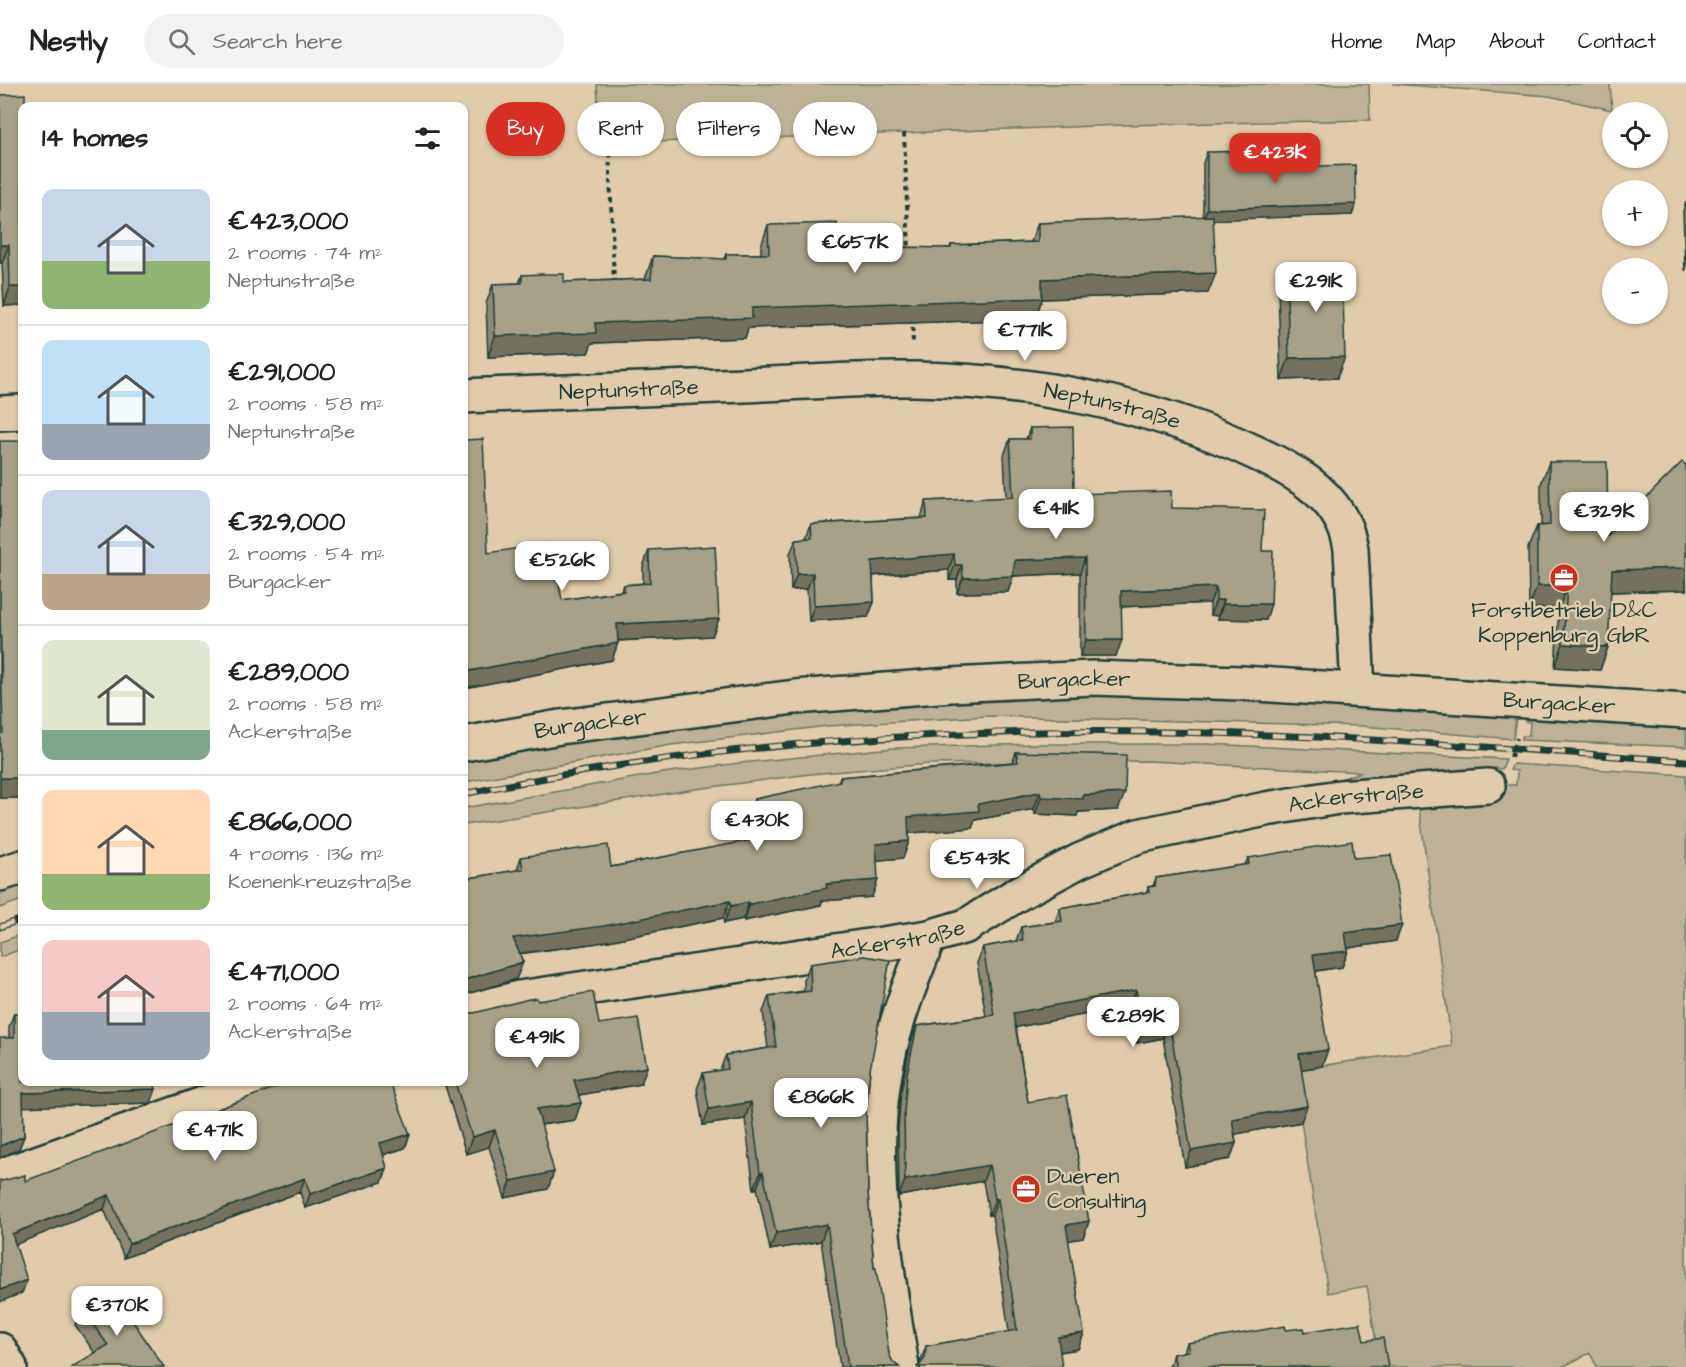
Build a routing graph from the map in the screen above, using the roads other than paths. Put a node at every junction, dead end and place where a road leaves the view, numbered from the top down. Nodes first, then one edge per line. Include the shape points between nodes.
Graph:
1 (468, 396) edge
2 (18, 412) edge
3 (0, 413) edge
4 (1358, 690) junction
5 (1686, 711) edge
6 (468, 743) edge
7 (1488, 786) dead end
8 (18, 868) edge
9 (0, 874) edge
10 (928, 937) junction
11 (468, 1011) edge
12 (254, 1086) edge
13 (0, 1176) edge
14 (0, 1350) edge
15 (10, 1367) edge
16 (902, 1367) edge

1 - 4 street, Neptunstraße via 914,379 1020,387 1149,413 1242,446 1302,478 1338,510 1349,534
2 - 3 street
4 - 5 street, Burgacker
4 - 6 street, Burgacker via 1103,678 974,683 710,706
7 - 10 street, Ackerstraße via 1339,797 1138,836 1069,866 966,926
8 - 9 street
10 - 11 street, Ackerstraße via 519,998
10 - 16 street via 889,1051 878,1137 883,1221
12 - 13 street
14 - 15 street

